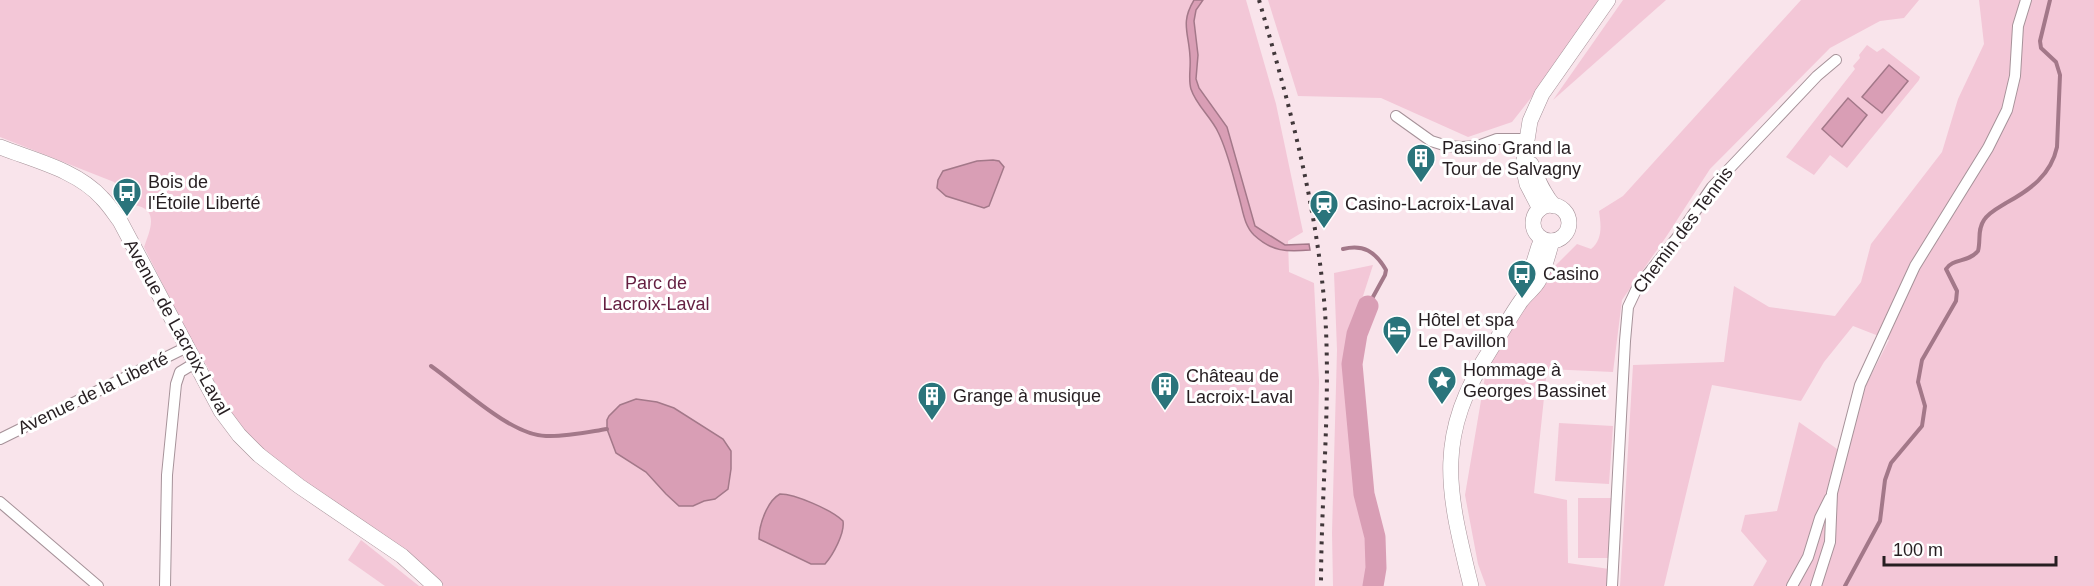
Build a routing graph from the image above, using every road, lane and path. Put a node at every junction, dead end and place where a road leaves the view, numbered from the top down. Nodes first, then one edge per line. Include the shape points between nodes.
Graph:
1 (1608, 0) edge
2 (2026, 0) edge
3 (1836, 60) dead end
4 (1396, 116) dead end
5 (0, 147) edge
6 (1526, 147) junction
7 (1547, 207) junction
8 (1547, 240) junction
9 (186, 347) junction
10 (195, 363) junction
11 (0, 439) edge
12 (1832, 493) junction
13 (0, 502) edge
14 (98, 586) edge
15 (165, 586) edge
16 (435, 586) edge
17 (1472, 586) edge
18 (1612, 586) edge
19 (1792, 586) edge
20 (1816, 586) edge

1 - 6 street via 1542,94 1530,121
2 - 12 street via 2018,26 2015,76 2007,110 1915,266 1860,385
3 - 18 street, Chemin des Tennis via 1817,75 1712,187 1629,302
4 - 6 street via 1431,141 1447,146 1478,146 1497,139
5 - 9 street, Avenue de Lacroix-Laval via 58,169 101,196 120,221
6 - 7 street
7 - 8 street via 1537,213 1533,224 1536,233
7 - 8 street via 1559,207 1567,214 1569,224 1562,238
8 - 17 street via 1539,282 1522,300 1472,380 1455,424 1450,471 1452,501
9 - 10 street, Avenue de Lacroix-Laval
9 - 11 street, Avenue de la Liberté
10 - 15 street via 180,372 176,384 167,475
10 - 16 street, Avenue de Lacroix-Laval via 221,411 259,455 402,556
12 - 19 street via 1808,557
12 - 20 street via 1830,542
13 - 14 street

